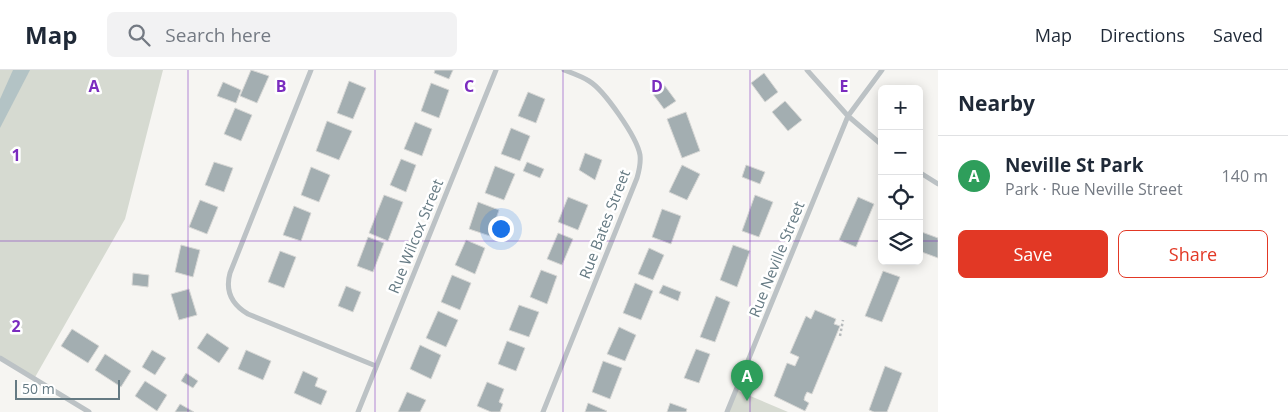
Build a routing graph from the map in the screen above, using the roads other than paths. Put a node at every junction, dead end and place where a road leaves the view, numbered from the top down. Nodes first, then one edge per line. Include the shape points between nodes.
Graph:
1 (311, 70) edge
2 (496, 70) edge
3 (564, 70) edge
4 (807, 70) edge
5 (882, 70) edge
6 (848, 116) junction
7 (878, 142) edge
8 (923, 175) edge
9 (938, 184) edge
10 (0, 358) edge
11 (376, 366) junction
12 (89, 412) edge
13 (358, 412) edge
14 (543, 412) edge
15 (728, 412) edge

1 - 11 street via 230,273 228,288 232,301 248,314
2 - 11 street, Rue Wilcox Street
3 - 14 street, Rue Bates Street via 598,89 632,136 640,154 640,167
4 - 6 street
5 - 6 street, Rue Neville Street
6 - 7 street
6 - 15 street, Rue Neville Street
8 - 9 street
10 - 12 street
11 - 13 street, Rue Wilcox Street

